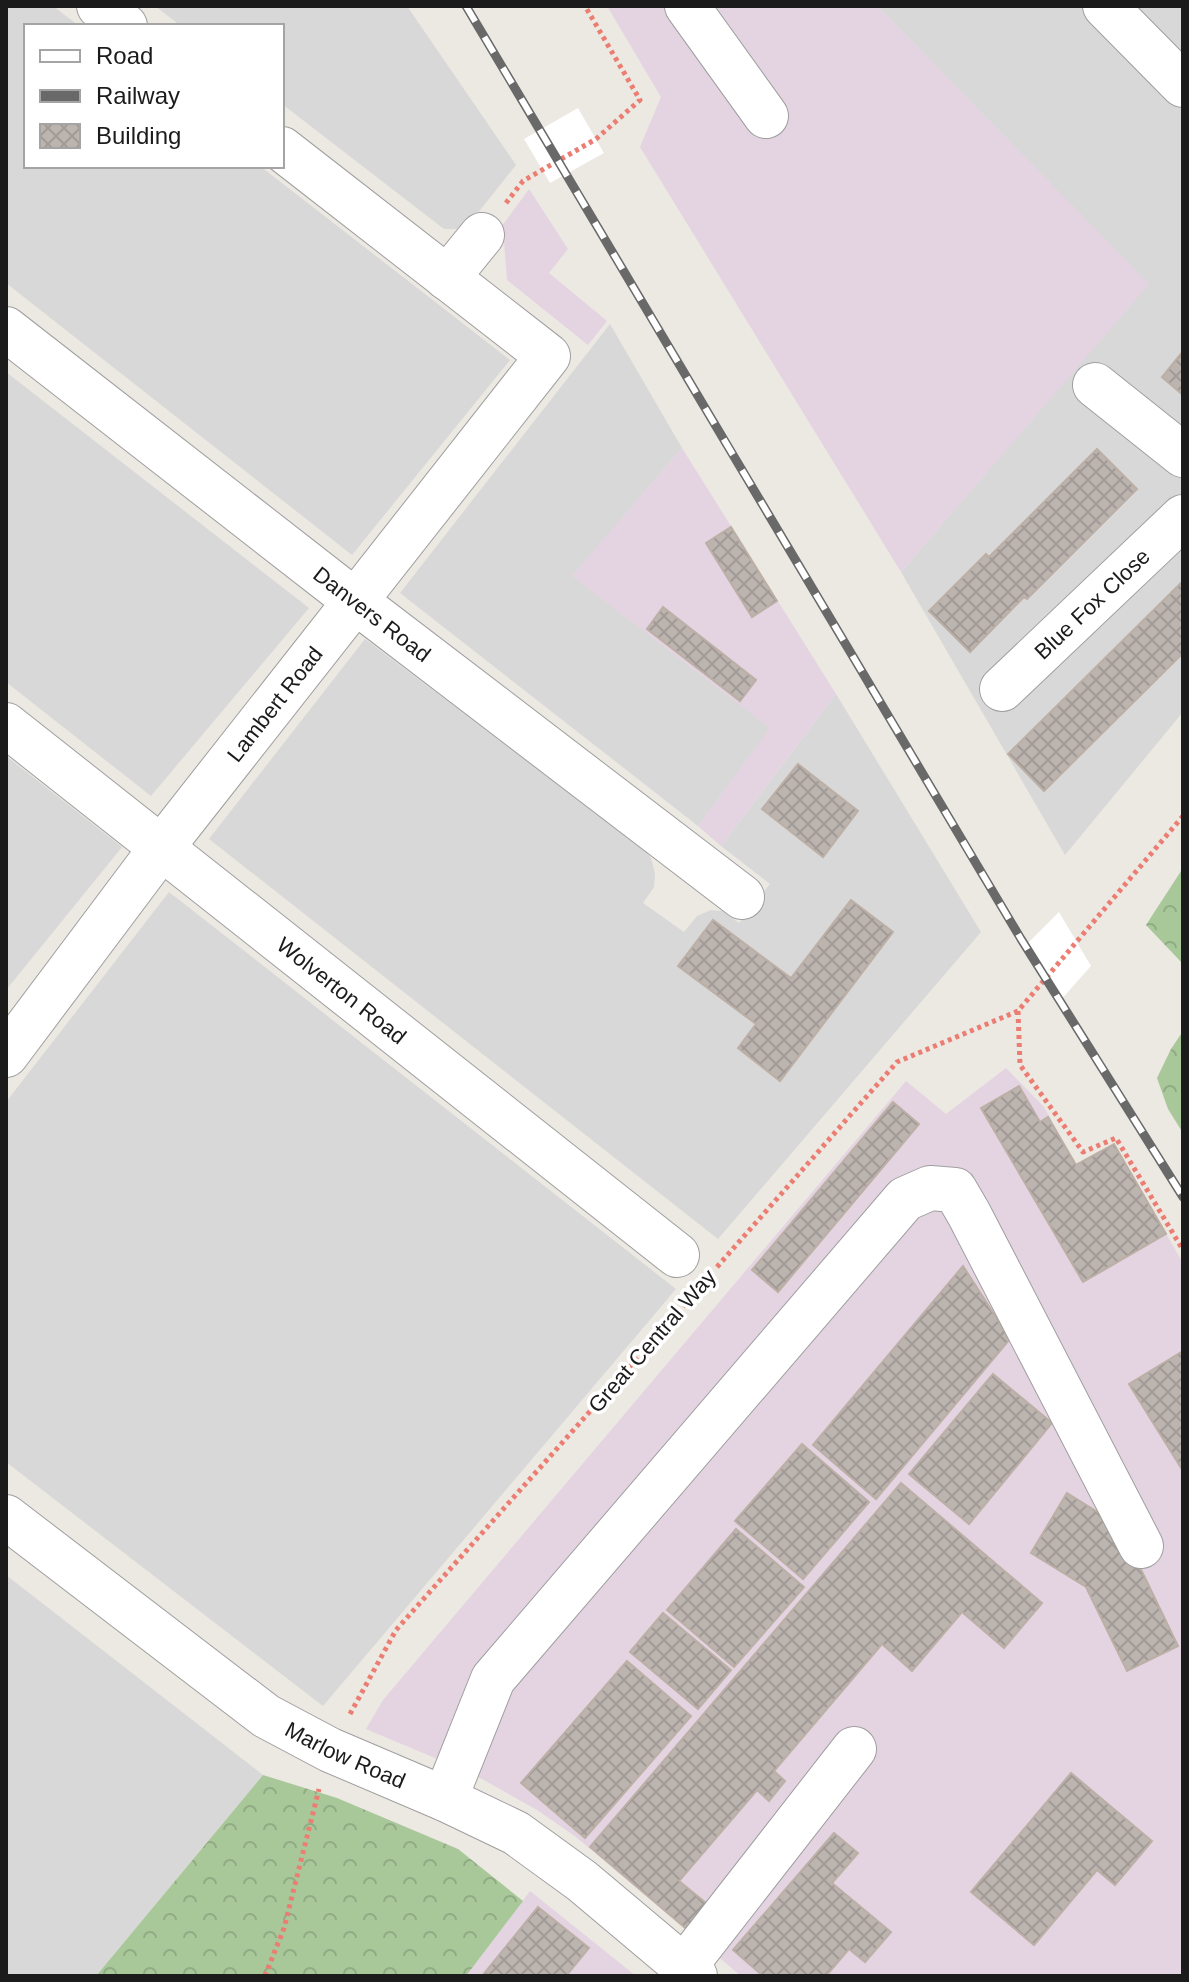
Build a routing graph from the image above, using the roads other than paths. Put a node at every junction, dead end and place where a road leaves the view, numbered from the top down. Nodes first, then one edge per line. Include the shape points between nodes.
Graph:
1 (99, 6) edge
2 (687, 6) edge
3 (1105, 6) edge
4 (122, 24) edge
5 (1183, 85) edge
6 (766, 116) dead end
7 (284, 151) edge
8 (482, 235) road end
9 (447, 278) junction
10 (6, 329) edge
11 (1095, 385) dead end
12 (1183, 455) edge
13 (1183, 517) edge
14 (355, 601) junction
15 (1002, 689) dead end
16 (6, 725) edge
17 (162, 847) junction
18 (742, 897) dead end
19 (6, 1055) edge
20 (696, 1272) road end
21 (6, 1517) edge
22 (1141, 1546) dead end
23 (854, 1749) dead end
24 (445, 1799) junction
25 (690, 1972) edge

1 - 4 street
2 - 6 street
3 - 5 street
7 - 9 street
8 - 9 street
9 - 14 street, Lambert Road via 548,356
10 - 14 street, Danvers Road
11 - 12 street
13 - 15 street, Blue Fox Close
14 - 17 street, Lambert Road
14 - 18 street, Danvers Road
16 - 17 street, Wolverton Road
17 - 19 street, Lambert Road
17 - 20 street, Wolverton Road
21 - 24 street, Marlow Road via 266,1716
22 - 24 street via 955,1190 930,1188 905,1199 493,1679
23 - 25 street
24 - 25 street, Marlow Road via 516,1833

